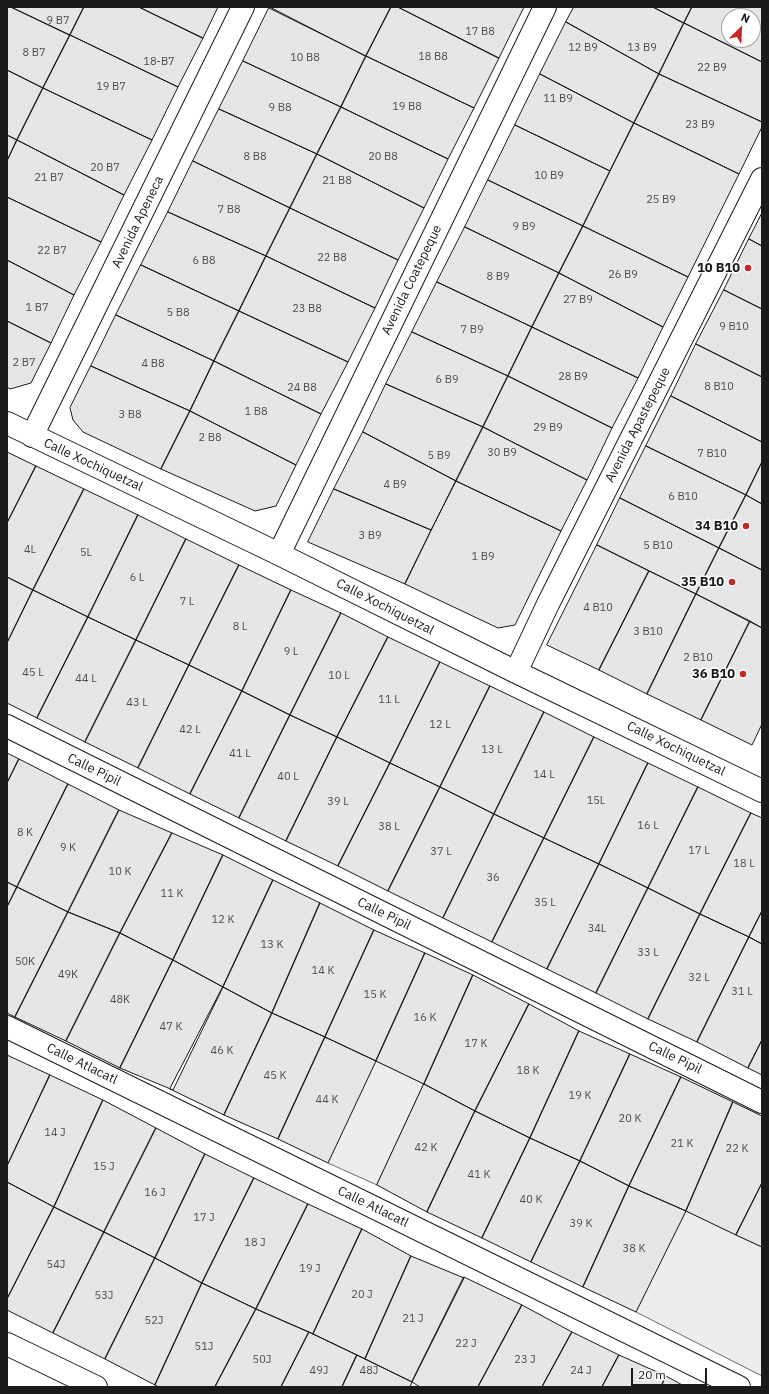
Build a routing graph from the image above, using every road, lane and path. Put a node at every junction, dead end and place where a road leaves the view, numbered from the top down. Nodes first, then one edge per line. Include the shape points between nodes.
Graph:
1 (243, 7) edge
2 (545, 7) edge
3 (762, 179) edge
4 (7, 423) edge
5 (32, 436) junction
6 (278, 554) junction
7 (516, 672) junction
8 (7, 726) edge
9 (762, 791) edge
10 (7, 1027) edge
11 (762, 1102) edge
12 (7, 1344) edge
13 (96, 1387) edge
14 (739, 1387) edge

1 - 5 street, Avenida Apeneca
2 - 6 street, Avenida Coatepeque
3 - 7 street, Avenida Apastepeque
4 - 5 street, Calle Xochiquetzal
5 - 6 street, Calle Xochiquetzal
6 - 7 street, Calle Xochiquetzal
7 - 9 street, Calle Xochiquetzal
8 - 11 street, Calle Pipil
10 - 14 street, Calle Atlacatl
12 - 13 street

